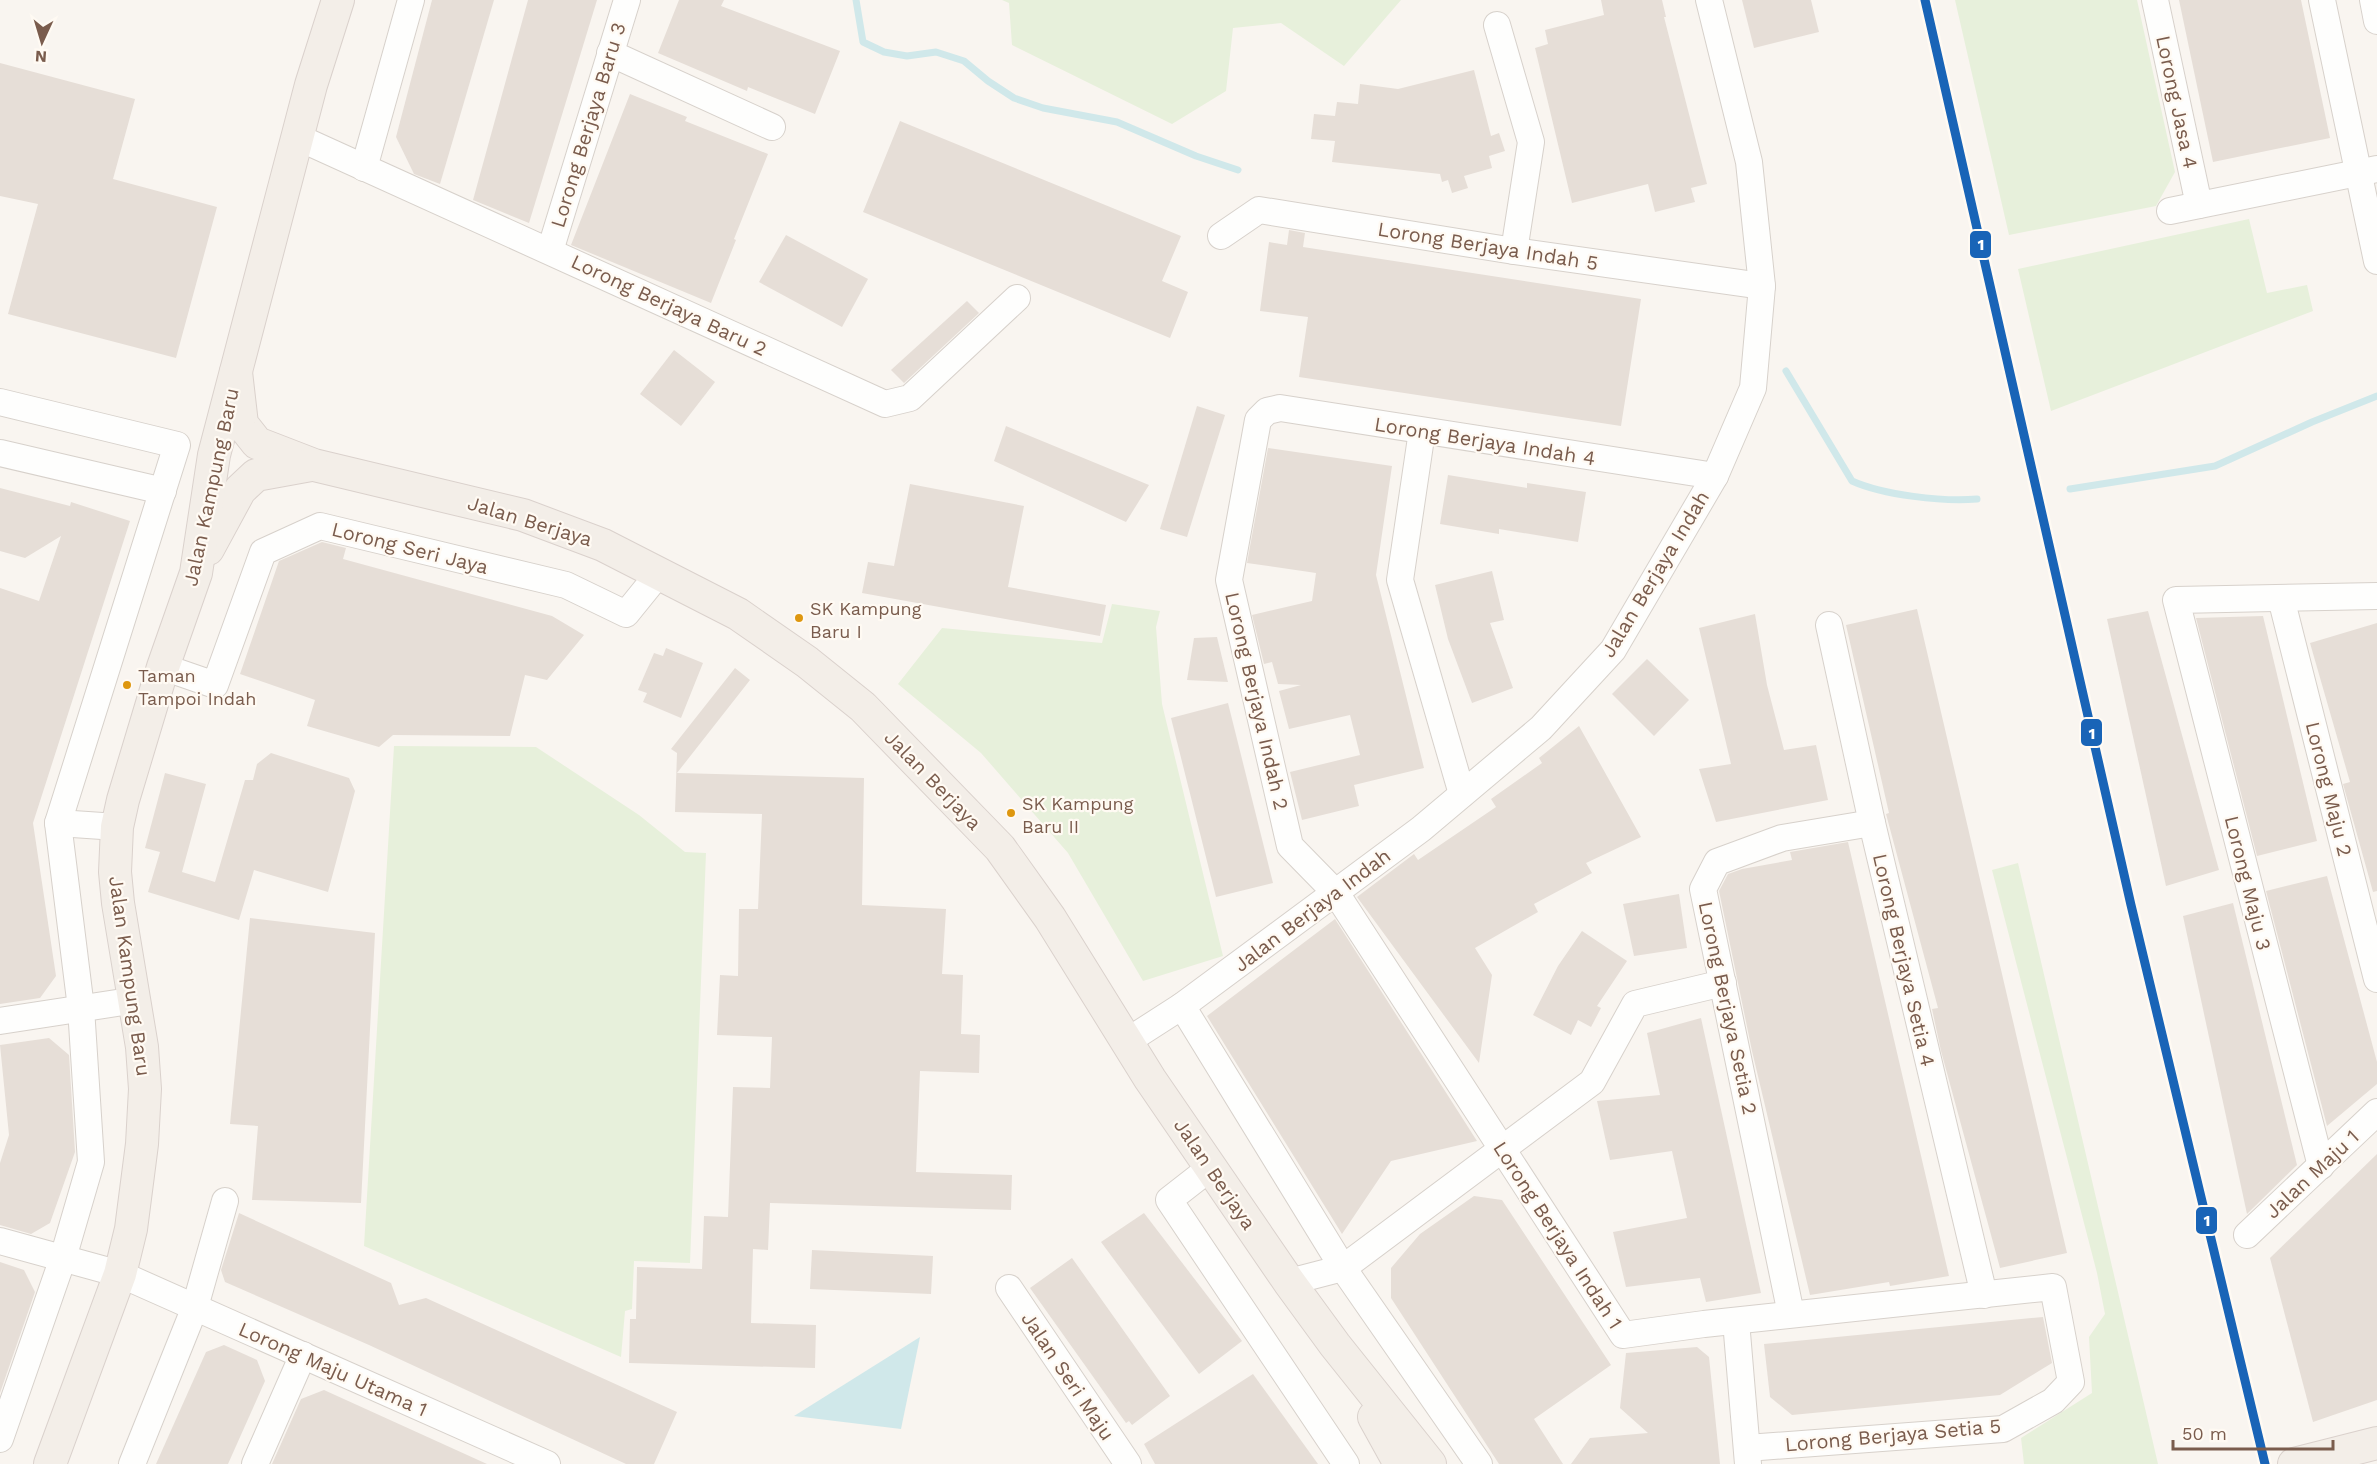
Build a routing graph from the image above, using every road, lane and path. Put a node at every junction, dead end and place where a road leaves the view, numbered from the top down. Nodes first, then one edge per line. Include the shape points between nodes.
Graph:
1 (338, 0) edge
2 (411, 0) edge
3 (627, 0) edge
4 (1710, 0) edge
5 (2155, 0) edge
6 (2322, 0) edge
7 (2373, 0) edge
8 (2377, 21) edge
9 (1497, 25) dead end
10 (610, 53) junction
11 (772, 127) dead end
12 (297, 137) junction
13 (364, 168) junction
14 (2368, 171) edge
15 (2199, 205) junction
16 (2170, 211) dead end
17 (1221, 236) dead end
18 (550, 251) junction
19 (1514, 251) junction
20 (2377, 261) edge
21 (1762, 286) junction
22 (1017, 298) dead end
23 (236, 372) junction
24 (0, 402) edge
25 (1258, 420) joint
26 (1422, 431) junction
27 (0, 453) edge
28 (314, 465) junction
29 (1715, 476) junction
30 (163, 491) junction
31 (660, 572) junction
32 (196, 573) junction
33 (2377, 596) edge
34 (2281, 598) junction
35 (1829, 625) dead end
36 (163, 667) junction
37 (1462, 794) junction
38 (58, 823) junction
39 (1872, 823) junction
40 (117, 827) junction
41 (1336, 892) junction
42 (2377, 979) edge
43 (1723, 983) junction
44 (136, 1000) junction
45 (1182, 1006) junction
46 (81, 1008) junction
47 (0, 1021) edge
48 (1126, 1041) junction
49 (2377, 1112) edge
50 (1502, 1150) junction
51 (2321, 1166) junction
52 (1210, 1168) junction
53 (225, 1200) dead end
54 (2247, 1235) dead end
55 (0, 1241) edge
56 (63, 1258) junction
57 (1343, 1268) junction
58 (120, 1274) junction
59 (1289, 1282) junction
60 (2052, 1287) joint
61 (1009, 1288) dead end
62 (1984, 1295) junction
63 (195, 1307) junction
64 (1791, 1314) junction
65 (1736, 1321) junction
66 (1335, 1345) junction
67 (303, 1355) junction
68 (0, 1439) edge
69 (2377, 1443) edge
70 (1748, 1456) edge
71 (2377, 1459) edge
72 (50, 1464) edge
73 (132, 1464) edge
74 (255, 1464) edge
75 (547, 1464) edge
76 (1128, 1464) edge
77 (1346, 1464) edge
78 (1400, 1464) edge
79 (1430, 1464) edge
80 (1479, 1464) edge
81 (2294, 1464) edge
82 (2352, 1464) edge

1 - 12 main road, Jalan Kampung Baru
2 - 13 street
3 - 10 street, Lorong Berjaya Baru 3
4 - 21 street, Jalan Berjaya Indah via 1749,162
5 - 15 street, Lorong Jasa 4
6 - 14 street
7 - 8 street
9 - 19 street via 1531,142
10 - 11 street
10 - 18 street, Lorong Berjaya Baru 3
12 - 13 street, Lorong Berjaya Baru 2
12 - 23 main road, Jalan Kampung Baru
13 - 18 street, Lorong Berjaya Baru 2
14 - 15 street
14 - 20 street
15 - 16 street
17 - 19 street, Lorong Berjaya Indah 5 via 1259,210
18 - 22 street, Lorong Berjaya Baru 2 via 885,404 910,398
19 - 21 street, Lorong Berjaya Indah 5
21 - 29 street, Jalan Berjaya Indah via 1753,388
23 - 28 main road, Jalan Berjaya via 242,424 257,444
23 - 32 main road, Jalan Kampung Baru via 214,455
24 - 30 street via 177,445
25 - 26 street, Lorong Berjaya Indah 4 via 1267,411 1280,408
25 - 41 street, Lorong Berjaya Indah 2 via 1229,580 1290,846
26 - 29 street, Lorong Berjaya Indah 4
26 - 37 street via 1400,580
27 - 30 street
28 - 31 main road, Jalan Berjaya via 524,515 603,544
28 - 32 main road via 256,475 240,490
29 - 37 street, Jalan Berjaya Indah via 1613,650 1541,728
30 - 38 street
31 - 36 street, Lorong Seri Jaya via 626,614 566,585 320,526 263,552 215,685
31 - 48 main road, Jalan Berjaya via 738,614 863,707 1000,848 1050,918
32 - 36 main road, Jalan Kampung Baru
33 - 34 street
34 - 42 street, Lorong Maju 2
34 - 51 street, Lorong Maju 3 via 2176,600
35 - 39 street, Lorong Berjaya Setia 4
36 - 40 main road, Jalan Kampung Baru
37 - 41 street, Jalan Berjaya Indah
38 - 40 street
38 - 46 street
39 - 43 street, Lorong Berjaya Setia 2 via 1782,838 1717,862 1703,889
39 - 62 street, Lorong Berjaya Setia 4
40 - 44 main road, Jalan Kampung Baru via 118,903
41 - 45 street, Jalan Berjaya Indah
41 - 50 street, Lorong Berjaya Indah 1
43 - 50 street via 1635,1004 1592,1082
43 - 64 street, Lorong Berjaya Setia 2
44 - 46 street
44 - 58 main road, Jalan Kampung Baru via 145,1089 142,1144 131,1229
45 - 48 street, Jalan Berjaya Indah
45 - 57 street
46 - 47 street
46 - 56 street via 91,1162
48 - 52 main road, Jalan Berjaya
49 - 51 street, Jalan Maju 1
50 - 57 street
50 - 65 street, Lorong Berjaya Indah 1 via 1623,1335
51 - 54 street, Jalan Maju 1
52 - 59 main road, Jalan Berjaya
52 - 77 street via 1169,1200
53 - 63 street
55 - 56 street, Lorong Maju Utama 1
56 - 58 street, Lorong Maju Utama 1
56 - 68 street
57 - 59 street
57 - 80 street
58 - 63 street, Lorong Maju Utama 1
58 - 72 main road, Jalan Kampung Baru
59 - 66 main road, Jalan Berjaya
60 - 62 street, Lorong Berjaya Indah 1
60 - 70 street, Lorong Berjaya Setia 5 via 2071,1382 2053,1401 2003,1429
61 - 76 street, Jalan Seri Maju
62 - 64 street, Lorong Berjaya Indah 1
63 - 67 street, Lorong Maju Utama 1
63 - 73 street
64 - 65 street, Lorong Berjaya Indah 1
65 - 70 street
66 - 78 main road
66 - 79 main road, Jalan Berjaya
67 - 74 street
67 - 75 street, Lorong Maju Utama 1
69 - 81 main road
71 - 82 main road

